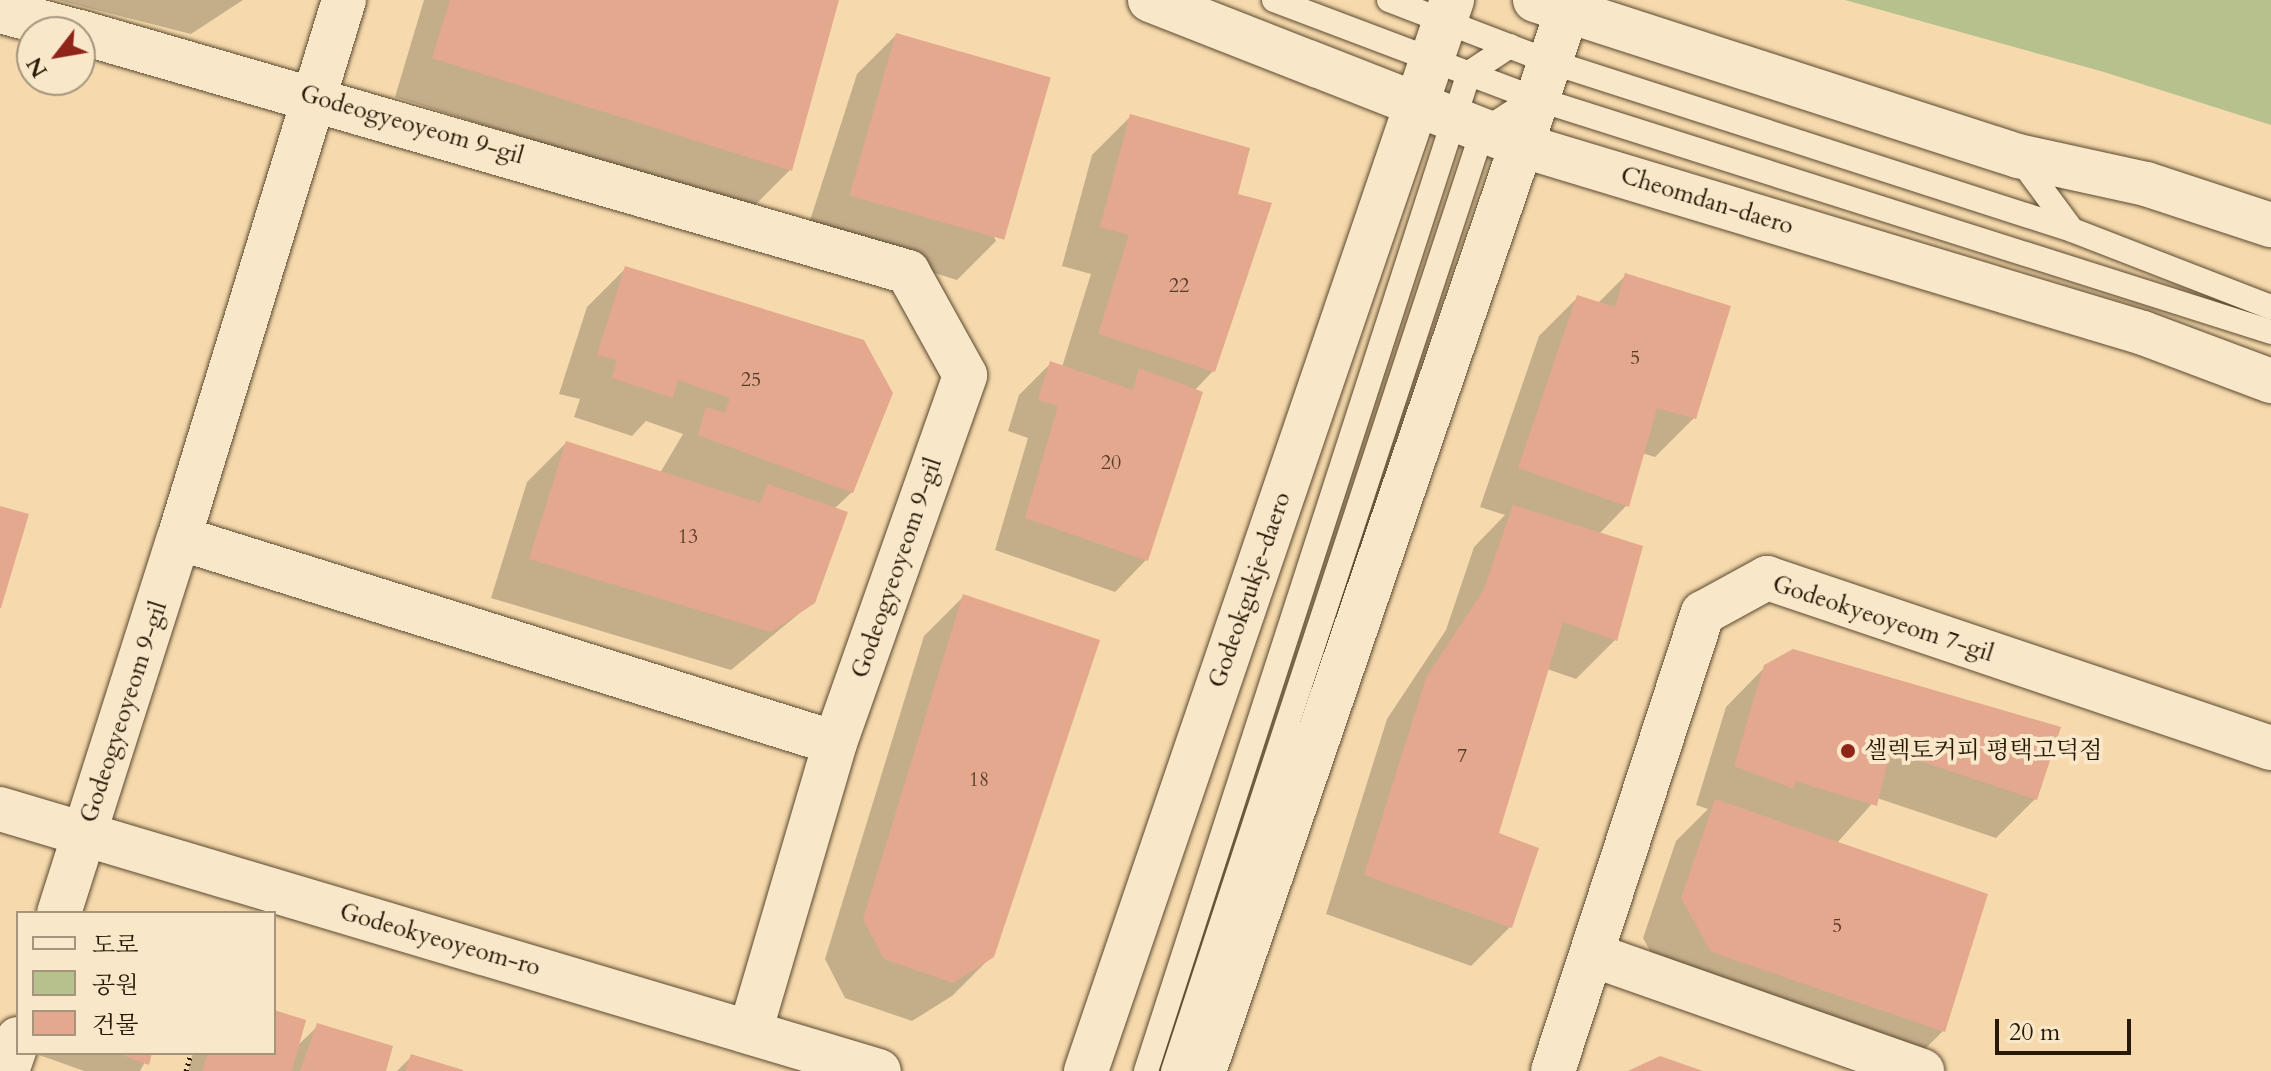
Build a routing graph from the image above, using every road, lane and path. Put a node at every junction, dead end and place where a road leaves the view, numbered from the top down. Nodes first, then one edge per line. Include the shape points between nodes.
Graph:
1 (344, 0) edge
2 (1150, 0) edge
3 (1274, 0) edge
4 (1389, 0) edge
5 (1558, 3) edge
6 (1449, 10) edge
7 (96, 37) edge
8 (1450, 67) junction
9 (1531, 68) junction
10 (310, 95) junction
11 (1467, 127) junction
12 (2018, 156) junction
13 (2271, 225) edge
14 (2072, 230) junction
15 (2271, 307) edge
16 (2219, 317) junction
17 (2271, 332) edge
18 (2143, 333) junction
19 (2271, 381) edge
20 (179, 538) junction
21 (835, 743) junction
22 (2271, 748) edge
23 (0, 809) edge
24 (84, 835) junction
25 (60, 911) edge
26 (1593, 955) junction
27 (750, 1032) junction
28 (16, 1045) edge
29 (7, 1071) edge
30 (879, 1071) edge
31 (1086, 1071) edge
32 (1146, 1071) edge
33 (1173, 1071) edge
34 (1204, 1071) edge
35 (1553, 1071) edge
36 (1922, 1071) edge

1 - 10 street, Godeogyeoyeom 9-gil
2 - 11 street, Cheomdan-daero
3 - 8 lane
4 - 6 lane
5 - 9 street
5 - 12 street
6 - 8 street
6 - 9 lane
7 - 10 street, Godeogyeoyeom 9-gil
8 - 9 lane
8 - 9 lane
8 - 11 street
9 - 11 street
9 - 14 lane
9 - 16 lane
10 - 20 street, Godeogyeoyeom 9-gil
10 - 21 street, Godeogyeoyeom 9-gil via 908,272 965,375
11 - 18 street, Cheomdan-daero
11 - 31 street, Godeokgukje-daero
11 - 32 lane
11 - 33 lane
11 - 34 street
12 - 13 street via 2146,184
12 - 14 lane
14 - 15 lane
16 - 17 lane
16 - 18 lane
18 - 19 street, Cheomdan-daero
20 - 21 street
20 - 24 street, Godeogyeoyeom 9-gil
21 - 27 street, Godeogyeoyeom 9-gil
22 - 26 street, Godeokyeoyeom 7-gil via 1767,578 1703,613
23 - 24 street, Godeokyeoyeom-ro
24 - 25 street, Godeogyeoyeom 9-gil
24 - 27 street, Godeokyeoyeom-ro
26 - 35 street, Godeokyeoyeom 7-gil
26 - 36 street
27 - 30 street, Godeokyeoyeom-ro
28 - 29 street

